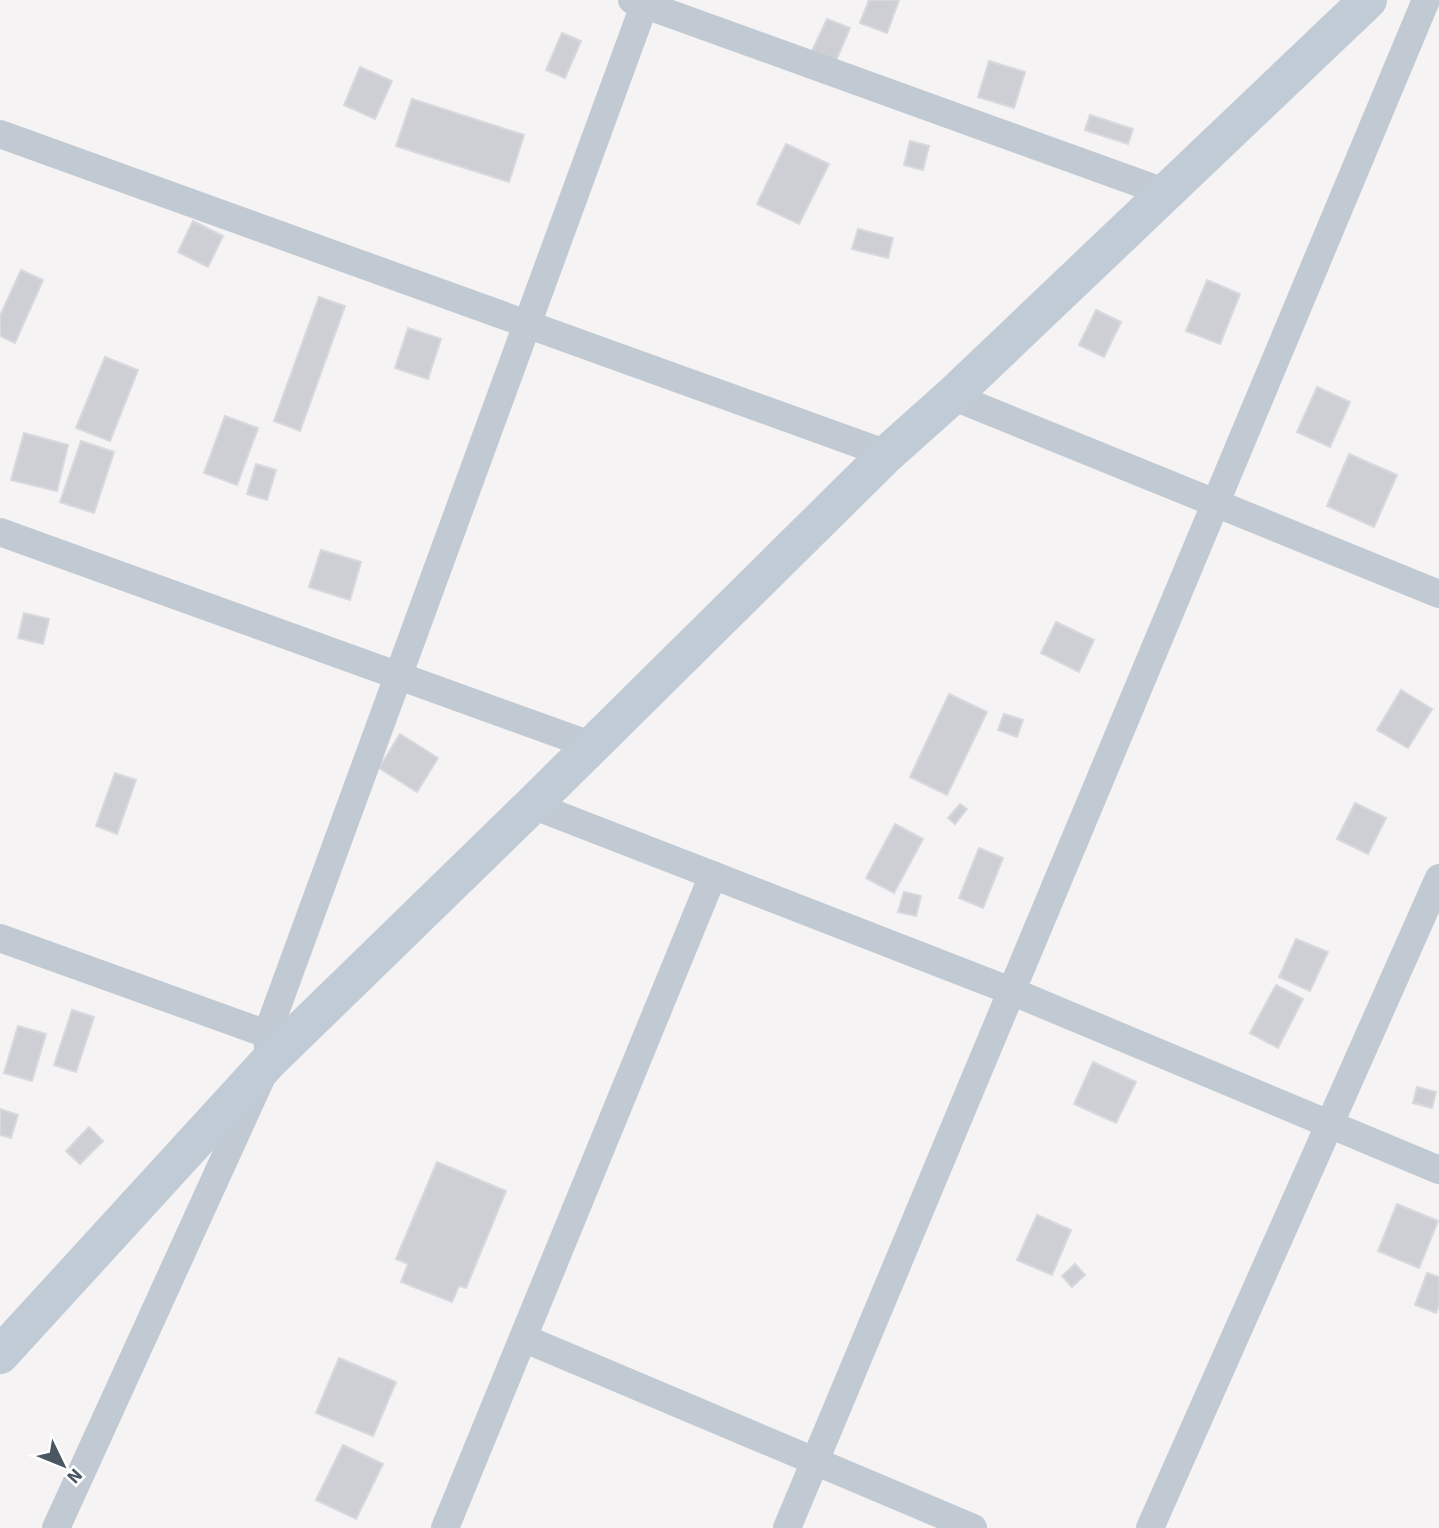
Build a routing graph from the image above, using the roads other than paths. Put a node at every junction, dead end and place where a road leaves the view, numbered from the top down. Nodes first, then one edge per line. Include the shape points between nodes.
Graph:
1 (1368, 0) edge
2 (1428, 0) edge
3 (641, 2) edge
4 (1439, 4) edge
5 (0, 134) edge
6 (1164, 192) junction
7 (527, 324) junction
8 (952, 396) junction
9 (887, 454) junction
10 (1216, 503) junction
11 (0, 532) edge
12 (1439, 594) edge
13 (398, 676) junction
14 (593, 746) junction
15 (532, 805) junction
16 (713, 875) junction
17 (1439, 878) edge
18 (0, 938) edge
19 (1012, 991) junction
20 (268, 1048) junction
21 (1329, 1124) junction
22 (1439, 1170) edge
23 (523, 1338) junction
24 (3, 1347) edge
25 (815, 1461) junction
26 (56, 1528) edge
27 (445, 1528) edge
28 (787, 1528) edge
29 (973, 1528) edge
30 (1150, 1528) edge

1 - 6 street
2 - 4 street
2 - 10 street
3 - 6 street
3 - 7 street
5 - 7 street
6 - 8 street
7 - 9 street
7 - 13 street
8 - 9 street
8 - 10 street
9 - 14 street
10 - 12 street
10 - 19 street
11 - 13 street
13 - 14 street
13 - 20 street
14 - 15 street
15 - 16 street
15 - 20 street
16 - 19 street
16 - 23 street
17 - 21 street
18 - 20 street
19 - 21 street
19 - 25 street
20 - 24 street
20 - 26 street
21 - 22 street
21 - 30 street
23 - 25 street
23 - 27 street
25 - 28 street
25 - 29 street

